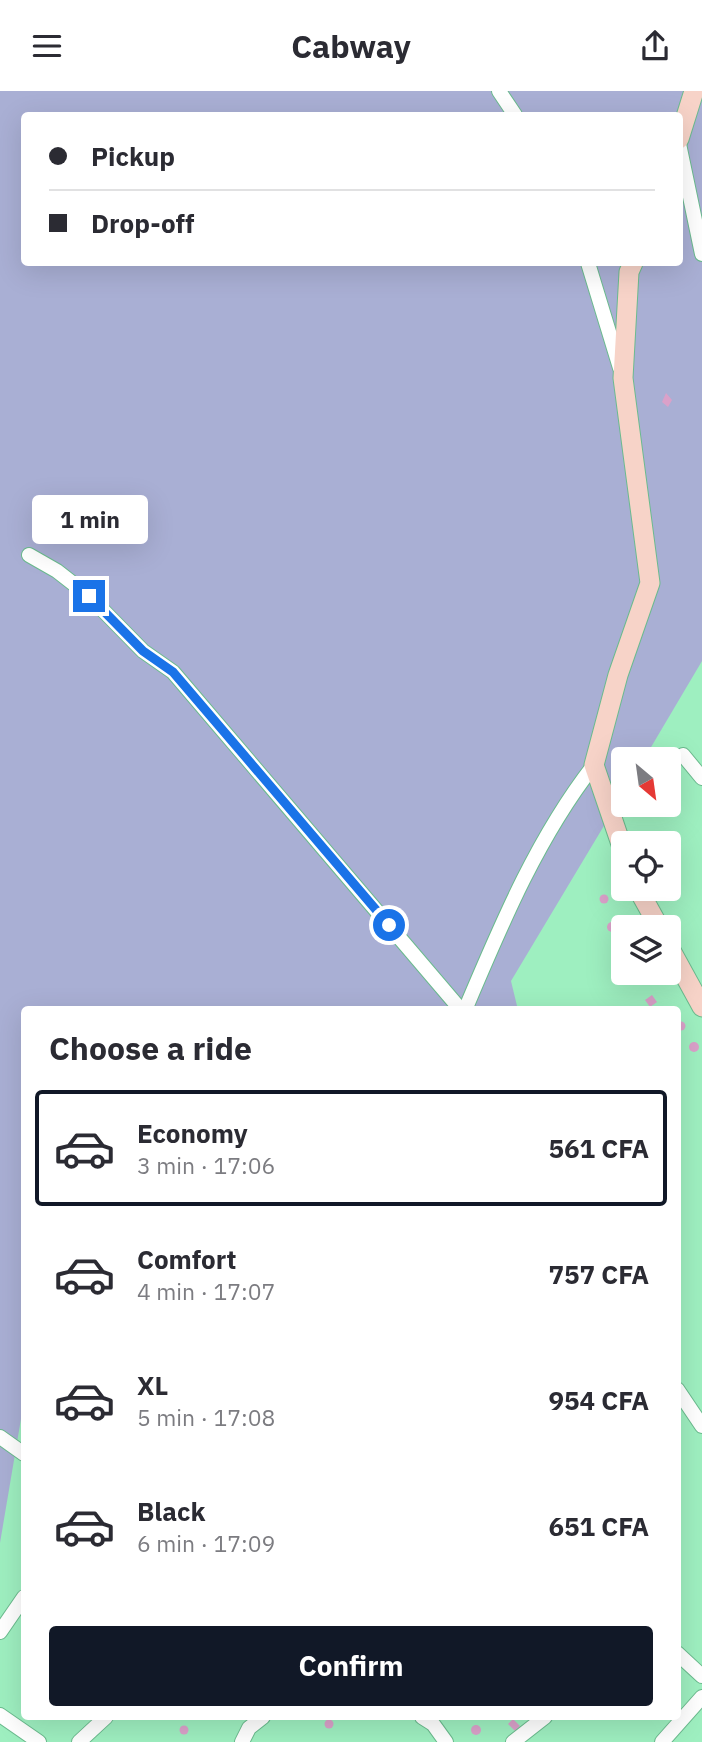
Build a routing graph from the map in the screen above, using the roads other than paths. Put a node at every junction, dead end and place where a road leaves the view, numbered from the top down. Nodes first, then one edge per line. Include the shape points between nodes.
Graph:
1 (499, 91) edge
2 (694, 91) edge
3 (513, 112) edge
4 (683, 128) edge
5 (683, 161) edge
6 (702, 254) edge
7 (590, 266) edge
8 (632, 266) edge
9 (623, 378) junction
10 (29, 555) dead end
11 (683, 755) dead end
12 (594, 765) junction
13 (702, 778) edge
14 (617, 831) edge
15 (681, 969) edge
16 (460, 1006) edge
17 (465, 1006) edge
18 (702, 1007) edge
19 (681, 1395) edge
20 (702, 1426) edge
21 (0, 1437) edge
22 (21, 1452) edge
23 (21, 1601) edge
24 (0, 1632) edge
25 (681, 1657) edge
26 (702, 1676) edge
27 (702, 1697) edge
28 (0, 1715) edge
29 (103, 1720) edge
30 (259, 1720) edge
31 (427, 1720) edge
32 (541, 1720) edge
33 (39, 1742) edge
34 (79, 1742) edge
35 (242, 1742) edge
36 (446, 1742) edge
37 (513, 1742) edge
38 (662, 1742) edge

1 - 3 street
2 - 4 main road
5 - 6 street
7 - 9 street
8 - 9 main road
9 - 12 main road via 650,583 618,675
10 - 16 street via 89,596 143,651 173,672
11 - 13 street
12 - 14 main road
12 - 17 street via 542,844
15 - 18 main road
19 - 20 street
21 - 22 street
23 - 24 street
25 - 26 street
27 - 38 street
28 - 33 street
29 - 34 street
30 - 35 street
31 - 36 street
32 - 37 street

